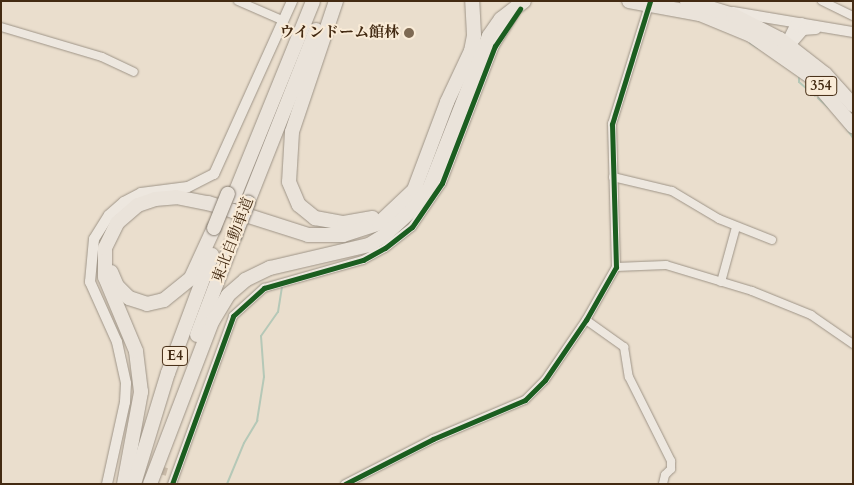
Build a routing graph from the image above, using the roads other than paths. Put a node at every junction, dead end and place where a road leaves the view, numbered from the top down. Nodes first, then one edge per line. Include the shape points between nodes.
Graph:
1 (238, 1) edge
2 (292, 1) edge
3 (313, 1) edge
4 (328, 1) edge
5 (336, 1) edge
6 (506, 1) edge
7 (629, 1) edge
8 (687, 1) edge
9 (822, 1) edge
10 (649, 3) edge
11 (470, 4) edge
12 (522, 5) edge
13 (718, 9) junction
14 (853, 16) edge
15 (501, 19) junction
16 (284, 21) junction
17 (802, 23) junction
18 (1, 27) edge
19 (850, 32) edge
20 (786, 48) junction
21 (134, 72) dead end
22 (853, 105) edge
23 (853, 126) edge
24 (613, 177) junction
25 (391, 212) junction
26 (392, 227) junction
27 (736, 227) junction
28 (217, 229) junction
29 (772, 240) dead end
30 (616, 267) junction
31 (721, 282) junction
32 (586, 320) junction
33 (853, 344) edge
34 (107, 484) edge
35 (124, 484) edge
36 (134, 484) edge
37 (149, 484) edge
38 (172, 484) edge
39 (345, 484) edge
40 (664, 484) edge

1 - 16 street
2 - 16 street
3 - 28 highway, 東北自動車道 / E4
4 - 37 highway, 東北自動車道 / E4, bridge via 195,339
5 - 25 highway via 290,141 290,189 303,210 322,220 354,222
6 - 15 highway
7 - 10 highway, 354
8 - 13 highway, 354
9 - 14 street
10 - 20 highway, 354 via 719,20
10 - 24 street via 612,124
11 - 25 highway via 474,35 471,51 447,102 414,190
12 - 15 highway
12 - 38 street via 495,46 442,183 412,227 363,260 264,288 233,316 171,474
13 - 17 street
13 - 20 highway, 354
15 - 26 highway via 479,58 429,189
16 - 34 street via 214,174 188,187 141,193 124,202 105,221 94,239 90,282 117,342 126,383 118,458
17 - 19 street
17 - 20 street via 795,25
18 - 21 street via 102,57
19 - 20 street via 808,29
20 - 22 highway, 354 via 825,74
20 - 23 highway, 354
24 - 27 street via 672,191
24 - 30 street
25 - 35 highway via 371,227 331,236 288,231 185,198 155,199 123,216 111,231 103,256 108,288 132,340 141,377 138,419
26 - 28 highway via 342,242 306,242 204,209 158,205 139,211 118,234 110,260 117,286 129,298 147,304 174,295 197,267
26 - 37 highway via 381,238 361,248 258,272 228,295 212,322
27 - 29 street
27 - 31 street
28 - 36 highway, 東北自動車道 / E4
30 - 31 street via 666,265
30 - 32 street
31 - 33 street via 796,307
32 - 39 street via 545,380 525,400 433,439
32 - 40 street via 624,347 629,377 670,461 671,470 665,475

